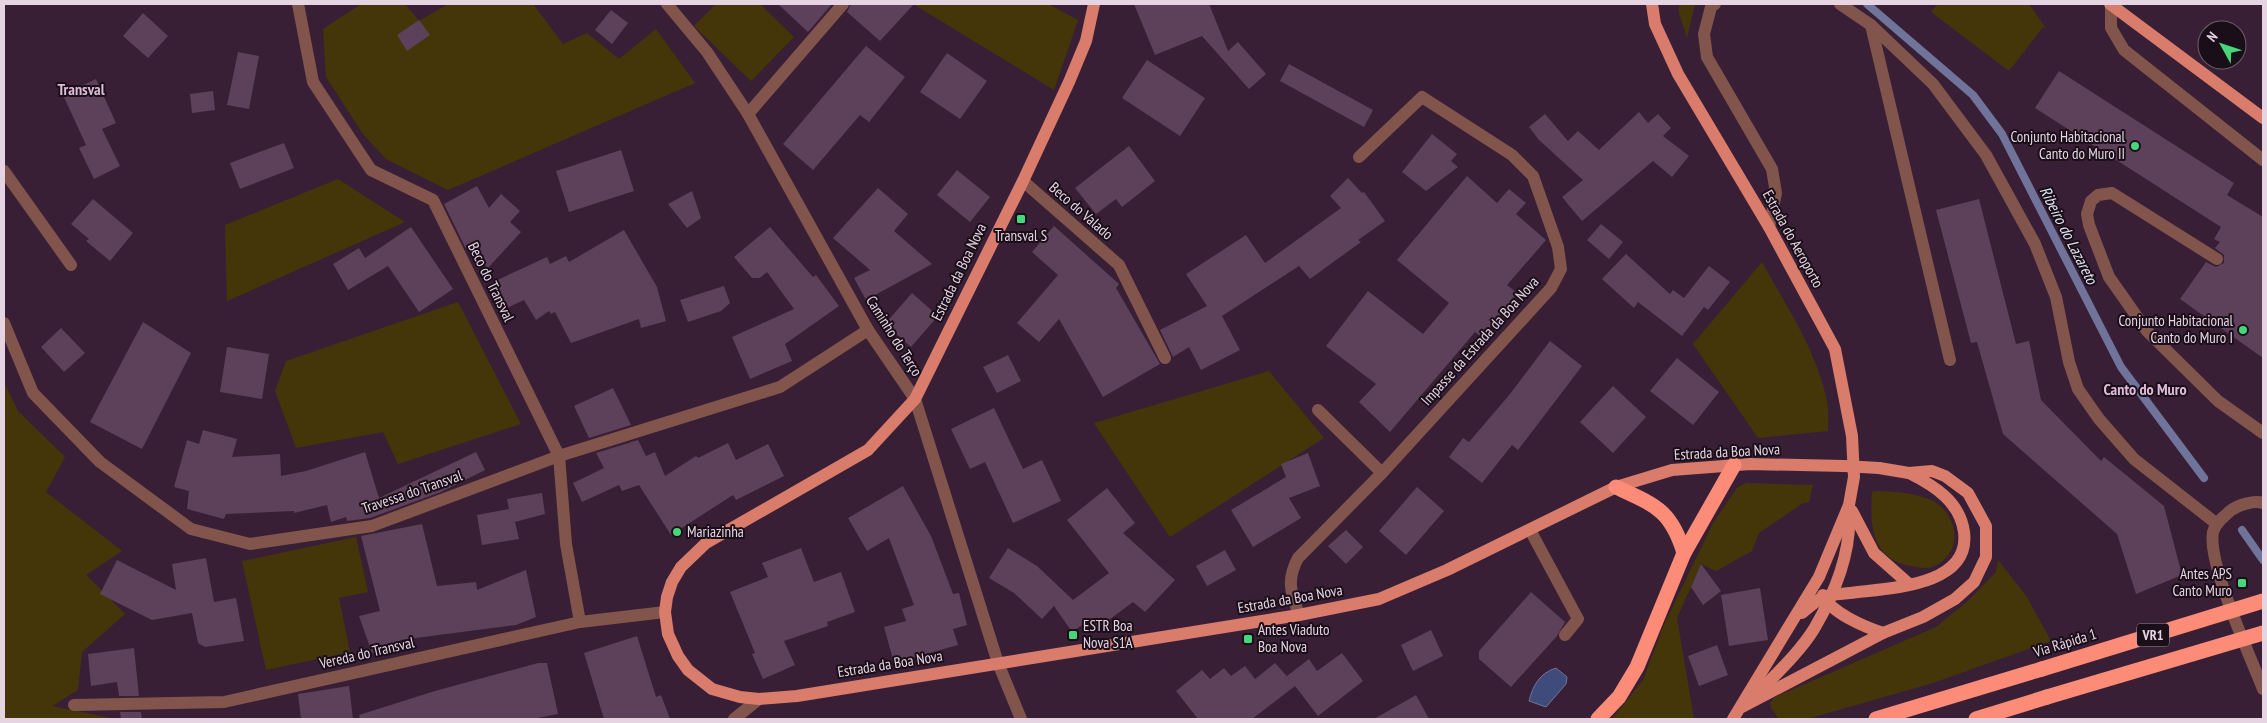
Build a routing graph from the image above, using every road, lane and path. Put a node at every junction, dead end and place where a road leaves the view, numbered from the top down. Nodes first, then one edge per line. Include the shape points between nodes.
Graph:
1 (298, 4) edge
2 (667, 4) edge
3 (843, 4) edge
4 (1094, 4) edge
5 (1652, 4) edge
6 (1715, 4) edge
7 (1840, 4) edge
8 (2110, 4) edge
9 (1871, 25) junction
10 (748, 114) junction
11 (2262, 114) edge
12 (1359, 157) dead end
13 (2263, 160) edge
14 (4, 171) edge
15 (1023, 181) junction
16 (1769, 227) junction
17 (2217, 259) dead end
18 (71, 265) dead end
19 (4, 323) edge
20 (868, 330) junction
21 (1165, 358) dead end
22 (1950, 360) dead end
23 (915, 398) junction
24 (1318, 410) dead end
25 (2263, 433) edge
26 (559, 456) junction
27 (1734, 465) junction
28 (1382, 473) junction
29 (1909, 473) junction
30 (1616, 487) junction
31 (2263, 503) edge
32 (1849, 505) junction
33 (2217, 524) junction
34 (1530, 530) junction
35 (1684, 554) junction
36 (1819, 577) junction
37 (1909, 584) junction
38 (1827, 598) junction
39 (2263, 601) edge
40 (665, 612) junction
41 (1299, 615) junction
42 (1797, 616) junction
43 (580, 622) junction
44 (1883, 633) junction
45 (2263, 633) edge
46 (1565, 635) dead end
47 (998, 663) junction
48 (2263, 689) edge
49 (2047, 697) junction
50 (759, 699) junction
51 (74, 705) dead end
52 (1742, 707) junction
53 (734, 719) edge
54 (1021, 719) edge
55 (1598, 719) edge
56 (1733, 719) edge
57 (1876, 719) edge
58 (1976, 719) edge
59 (2015, 719) edge

1 - 26 street, Beco do Transval via 313,82 371,170 433,200
2 - 10 street, Caminho do Terço via 707,52
3 - 10 street
4 - 15 main road, Estrada da Boa Nova via 1086,41
5 - 16 main road, Estrada do Aeroporto via 1655,24 1678,74
6 - 16 street via 1711,7 1704,34 1707,57 1772,169 1776,193
7 - 9 street
8 - 11 main road
8 - 13 street via 2111,28 2124,50
9 - 22 street
9 - 33 street via 1933,84 1986,155 2035,244 2056,297 2078,389 2134,459
10 - 20 street, Caminho do Terço
12 - 28 street, Impasse da Estrada da Boa Nova via 1422,97 1512,155 1533,176 1558,247 1561,269 1551,288
14 - 18 street
15 - 21 street, Beco do Valado via 1119,265
15 - 23 main road, Estrada da Boa Nova
16 - 32 main road, Estrada do Aeroporto via 1835,349 1852,436 1854,477
17 - 25 street via 2112,193 2098,195 2091,201 2087,214 2089,225 2110,278 2147,331 2218,401
19 - 26 street, Travessa do Transval via 34,393 100,462 191,529 250,544 372,526
20 - 23 street, Caminho do Terço
20 - 26 street, Travessa do Transval via 780,387
23 - 40 main road, Estrada da Boa Nova via 868,450 706,542 680,567
23 - 47 street, Caminho do Terço
24 - 28 street
26 - 43 street, Beco do Transval via 566,544
27 - 29 main road, Estrada da Boa Nova, bridge via 1879,468
27 - 30 main road, Estrada da Boa Nova via 1672,470
27 - 35 highway
28 - 41 street, Impasse da Estrada da Boa Nova via 1298,558 1291,572 1290,587
29 - 37 main road, Estrada da Boa Nova via 1950,501 1962,516 1965,534 1963,553 1950,569 1938,578
29 - 44 main road, Estrada da Boa Nova via 1932,472 1944,476 1968,493 1986,526 1986,557 1974,582 1955,599 1923,617
30 - 34 main road, Estrada da Boa Nova
30 - 35 highway via 1656,506 1673,524
31 - 33 street via 2232,510
32 - 36 main road, Estrada do Aeroporto
32 - 37 main road via 1874,553
32 - 38 main road, Estrada do Aeroporto via 1850,529 1845,555
33 - 48 street via 2213,531 2212,550 2215,564
34 - 41 main road, Estrada da Boa Nova via 1379,598
34 - 46 street via 1578,619
35 - 55 highway via 1637,667 1618,697
36 - 38 main road
36 - 42 main road, Estrada do Aeroporto
37 - 38 main road, Estrada da Boa Nova
38 - 42 main road
38 - 44 main road via 1860,625
38 - 52 main road, Estrada do Aeroporto via 1813,630 1788,661
39 - 57 highway, Via Rápida 1 / VR1, bridge
40 - 43 street, Vereda do Transval
40 - 50 main road, Estrada da Boa Nova via 668,634 688,670 712,689 740,698
41 - 47 main road, Estrada da Boa Nova
42 - 52 main road, Estrada do Aeroporto
43 - 51 street, Vereda do Transval via 224,702
44 - 52 main road, Estrada da Boa Nova
45 - 49 highway, VR1, bridge
47 - 50 main road, Estrada da Boa Nova via 797,696
47 - 54 street, Caminho do Terço
49 - 58 highway, VR1
49 - 59 highway
50 - 53 street
52 - 56 main road

